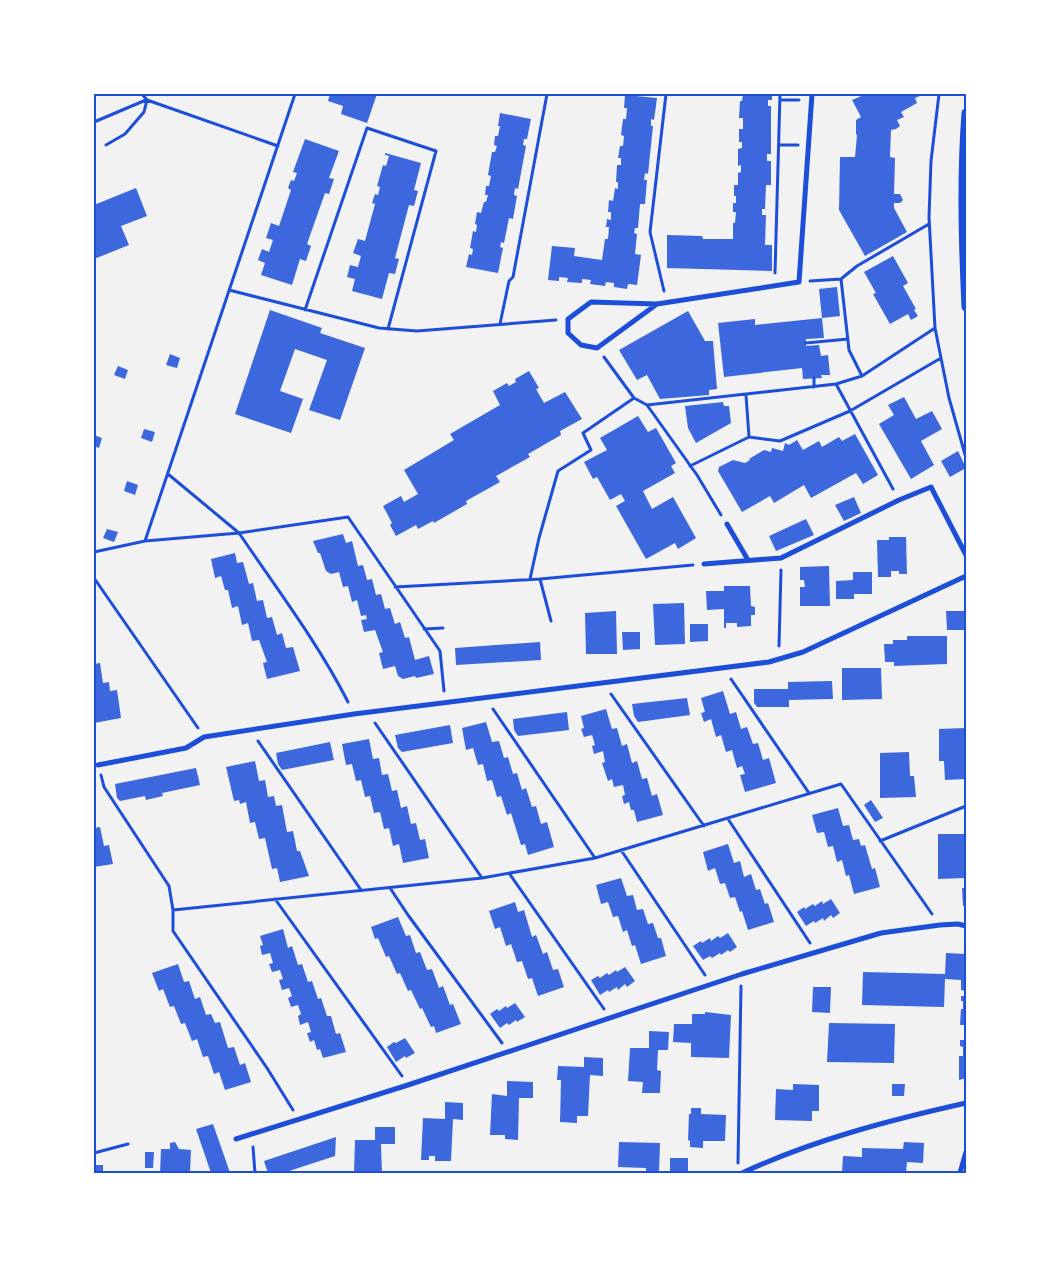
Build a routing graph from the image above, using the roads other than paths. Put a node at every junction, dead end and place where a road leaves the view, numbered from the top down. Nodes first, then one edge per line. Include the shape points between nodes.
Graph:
1 (812, 97) edge
2 (966, 113) edge
3 (657, 304) junction
4 (966, 308) edge
5 (727, 524) road end
6 (966, 556) edge
7 (748, 560) junction
8 (704, 564) road end
9 (966, 576) edge
10 (98, 765) dead end
11 (966, 926) edge
12 (966, 1103) edge
13 (236, 1139) dead end
14 (966, 1152) edge
15 (742, 1173) edge
16 (960, 1173) edge

1 - 3 street via 799,282
2 - 4 street via 962,161
3 - 3 street via 597,348 581,344 568,333 568,319 591,302
5 - 7 street
6 - 7 street via 931,487 781,558
7 - 8 street
9 - 10 street via 803,652 769,662 368,712 204,737 186,748
11 - 13 street via 940,925 881,932 711,983
12 - 15 street via 830,1139
14 - 16 street

